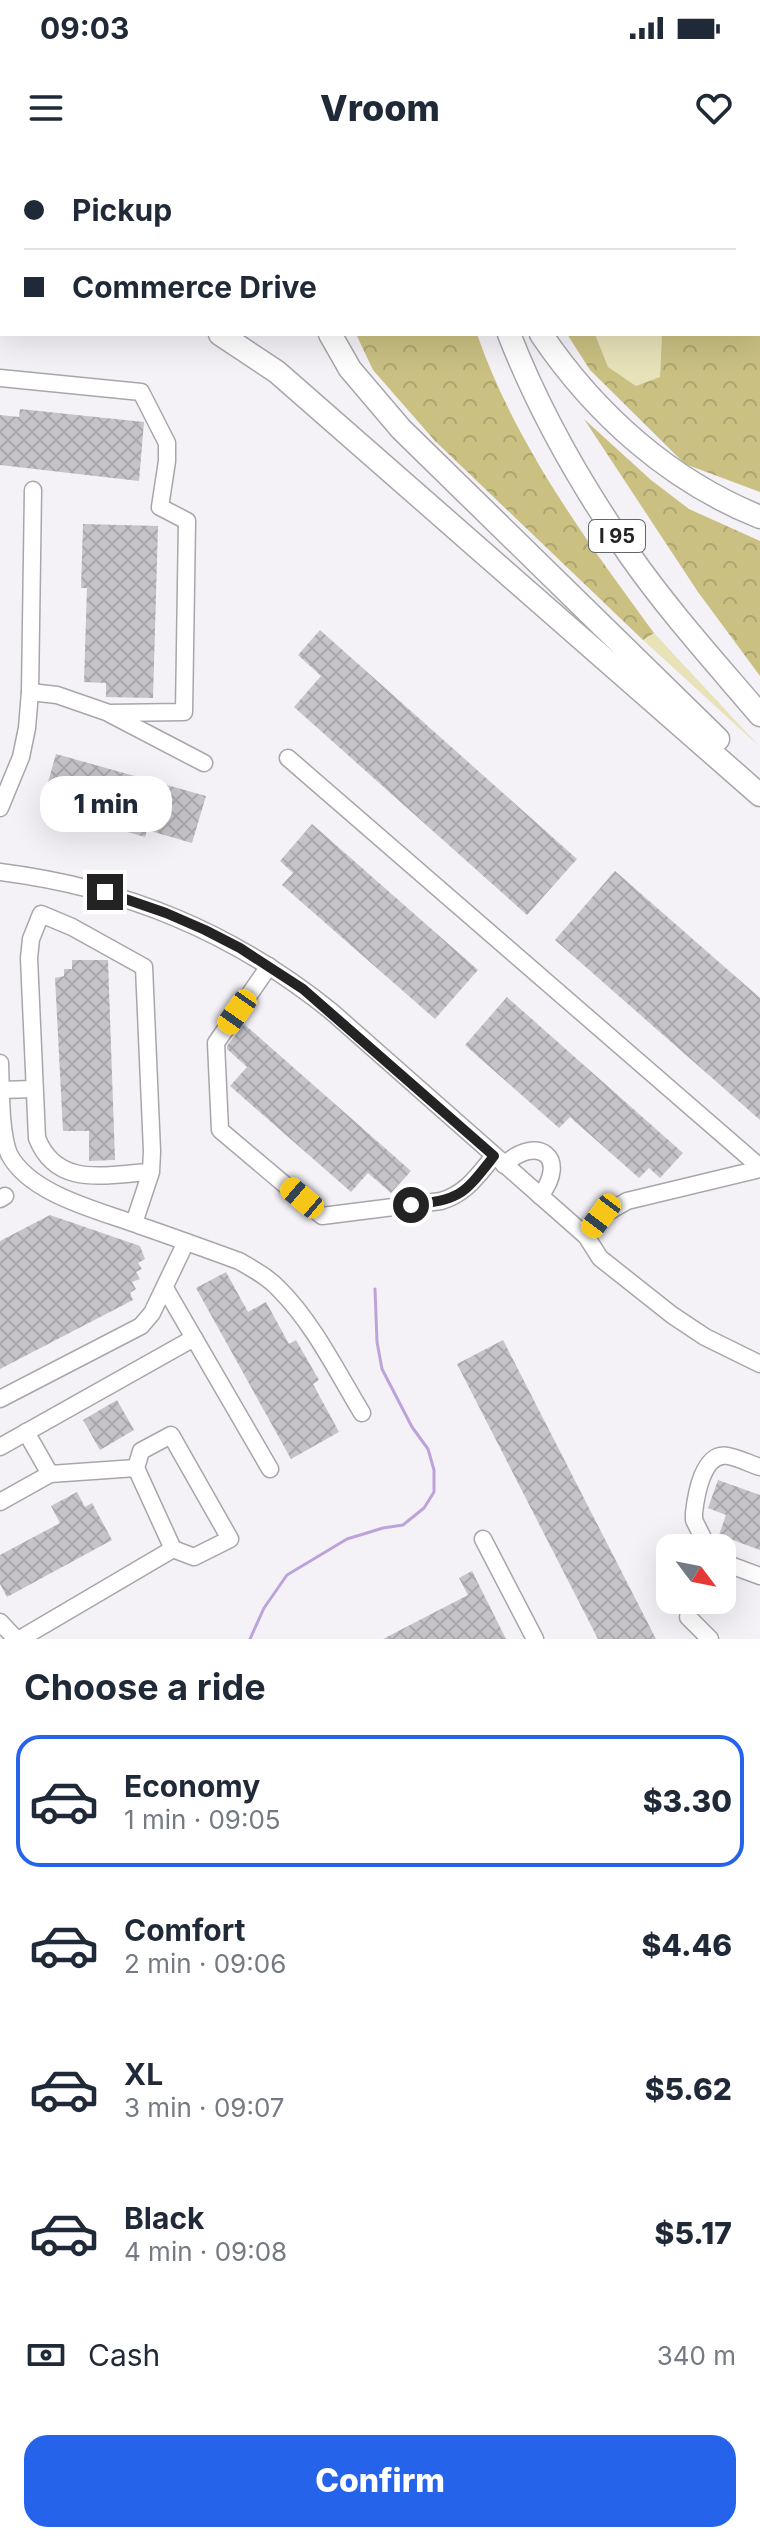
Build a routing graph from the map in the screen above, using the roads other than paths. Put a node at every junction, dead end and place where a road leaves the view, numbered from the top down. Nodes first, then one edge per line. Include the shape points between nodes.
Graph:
1 (223, 336) edge
2 (331, 336) edge
3 (510, 336) edge
4 (542, 336) edge
5 (0, 378) edge
6 (33, 490) dead end
7 (760, 517) edge
8 (30, 692) junction
9 (109, 713) junction
10 (760, 715) edge
11 (288, 758) dead end
12 (204, 763) dead end
13 (760, 780) edge
14 (760, 795) edge
15 (0, 808) edge
16 (0, 872) edge
17 (269, 966) junction
18 (0, 1063) edge
19 (34, 1089) junction
20 (1, 1090) edge
21 (4, 1157) edge
22 (499, 1160) junction
23 (760, 1168) edge
24 (151, 1172) junction
25 (540, 1196) junction
26 (134, 1223) junction
27 (586, 1236) junction
28 (186, 1242) junction
29 (165, 1288) junction
30 (194, 1338) junction
31 (760, 1364) edge
32 (0, 1399) edge
33 (362, 1413) dead end
34 (26, 1432) junction
35 (0, 1447) edge
36 (760, 1467) edge
37 (136, 1468) junction
38 (270, 1469) dead end
39 (50, 1474) junction
40 (0, 1502) edge
41 (701, 1534) edge
42 (483, 1539) dead end
43 (173, 1549) junction
44 (736, 1567) edge
45 (760, 1576) edge
46 (688, 1617) dead end
47 (0, 1622) edge
48 (18, 1639) edge
49 (535, 1639) edge
50 (710, 1639) edge

1 - 14 highway via 277,372
2 - 13 highway via 350,369 401,429
3 - 10 highway, I 95 via 538,400 607,520 670,608
4 - 7 highway via 601,410 639,443 673,471
5 - 9 street via 141,392 167,443 160,507 187,521 184,712
6 - 8 street
8 - 9 street via 57,695
8 - 15 street via 21,757
9 - 12 street
11 - 23 street
16 - 17 street via 126,898 205,930
17 - 22 street via 332,1012
17 - 22 street via 216,1043 220,1130 322,1216 453,1198
18 - 20 street
19 - 20 street
19 - 24 street via 37,1138 60,1168 86,1175
19 - 24 street via 29,958 41,914 144,967
20 - 21 street
21 - 26 street via 48,1189
22 - 25 street
22 - 25 street via 521,1151 544,1153 553,1174
23 - 27 street via 627,1201 601,1216
24 - 26 street
25 - 27 street
26 - 28 street
27 - 31 street via 600,1258 672,1315
28 - 29 street
28 - 33 street via 239,1261 279,1289 305,1320
29 - 30 street
29 - 32 street via 141,1326
30 - 34 street
30 - 38 street
34 - 35 street
34 - 39 street
36 - 41 street via 728,1456 712,1459 694,1513
37 - 39 street
37 - 43 street
37 - 43 street via 141,1451 171,1435 230,1539 194,1557
39 - 40 street
42 - 49 street
43 - 48 street
44 - 45 street
46 - 50 street
47 - 48 street

